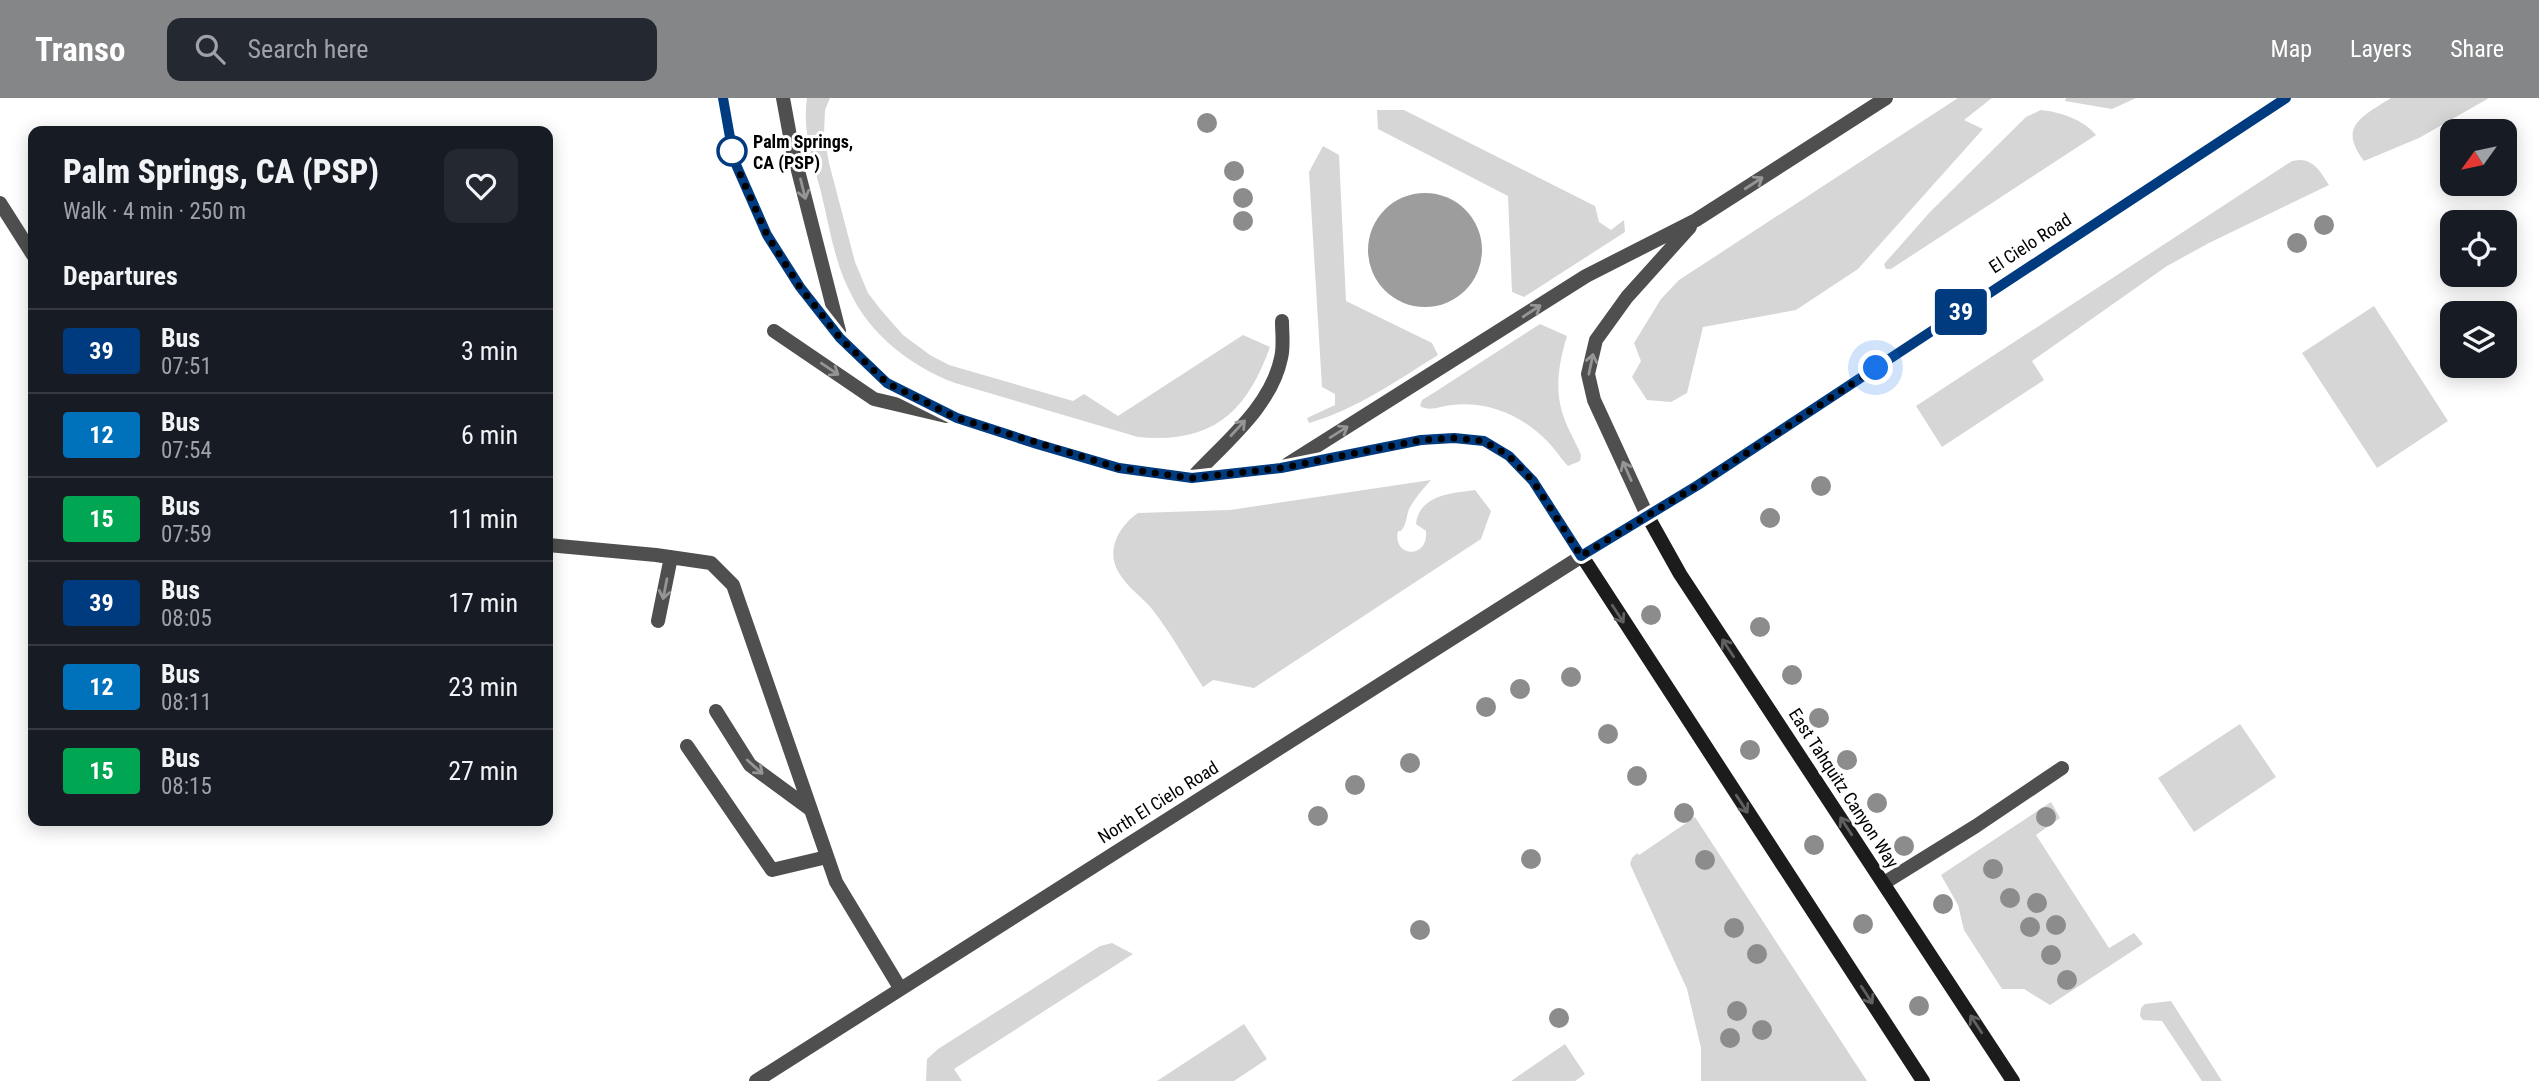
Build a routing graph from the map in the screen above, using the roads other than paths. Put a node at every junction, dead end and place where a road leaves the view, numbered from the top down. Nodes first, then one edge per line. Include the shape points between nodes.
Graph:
1 (723, 98) edge
2 (783, 98) edge
3 (1886, 98) edge
4 (2286, 98) edge
5 (0, 202) edge
6 (1696, 220) junction
7 (28, 247) edge
8 (1282, 321) dead end
9 (774, 331) dead end
10 (840, 338) junction
11 (957, 418) junction
12 (1281, 468) junction
13 (1192, 478) junction
14 (1647, 514) junction
15 (553, 545) edge
16 (1581, 556) junction
17 (671, 557) junction
18 (658, 621) dead end
19 (716, 711) dead end
20 (687, 746) dead end
21 (2062, 768) dead end
22 (810, 809) junction
23 (827, 857) junction
24 (1884, 883) junction
25 (900, 988) junction
26 (755, 1081) edge
27 (1923, 1081) edge
28 (2014, 1081) edge

1 - 10 street via 734,160 767,235
2 -> 10 street
6 -> 3 street
4 - 14 main road, El Cielo Road
5 - 7 street
12 -> 6 street via 1586,276
14 -> 6 street via 1594,400 1588,374 1596,340
13 -> 8 street via 1271,388 1282,357
9 -> 11 street via 874,399
10 - 11 street via 887,383
11 - 13 street via 1119,468
12 - 13 street
12 - 16 street via 1421,440 1484,441 1509,456 1533,481
14 - 16 main road, El Cielo Road
24 -> 14 main road, East Tahquitz Canyon Way via 1680,574
15 - 17 street
16 - 25 street, North El Cielo Road
16 -> 27 main road
17 -> 18 street
17 - 22 street via 710,563 733,585
19 -> 22 street via 750,765
20 - 23 street via 772,870
21 - 24 street
22 - 23 street
23 - 25 street via 836,882
28 -> 24 main road, East Tahquitz Canyon Way
25 - 26 street, North El Cielo Road

